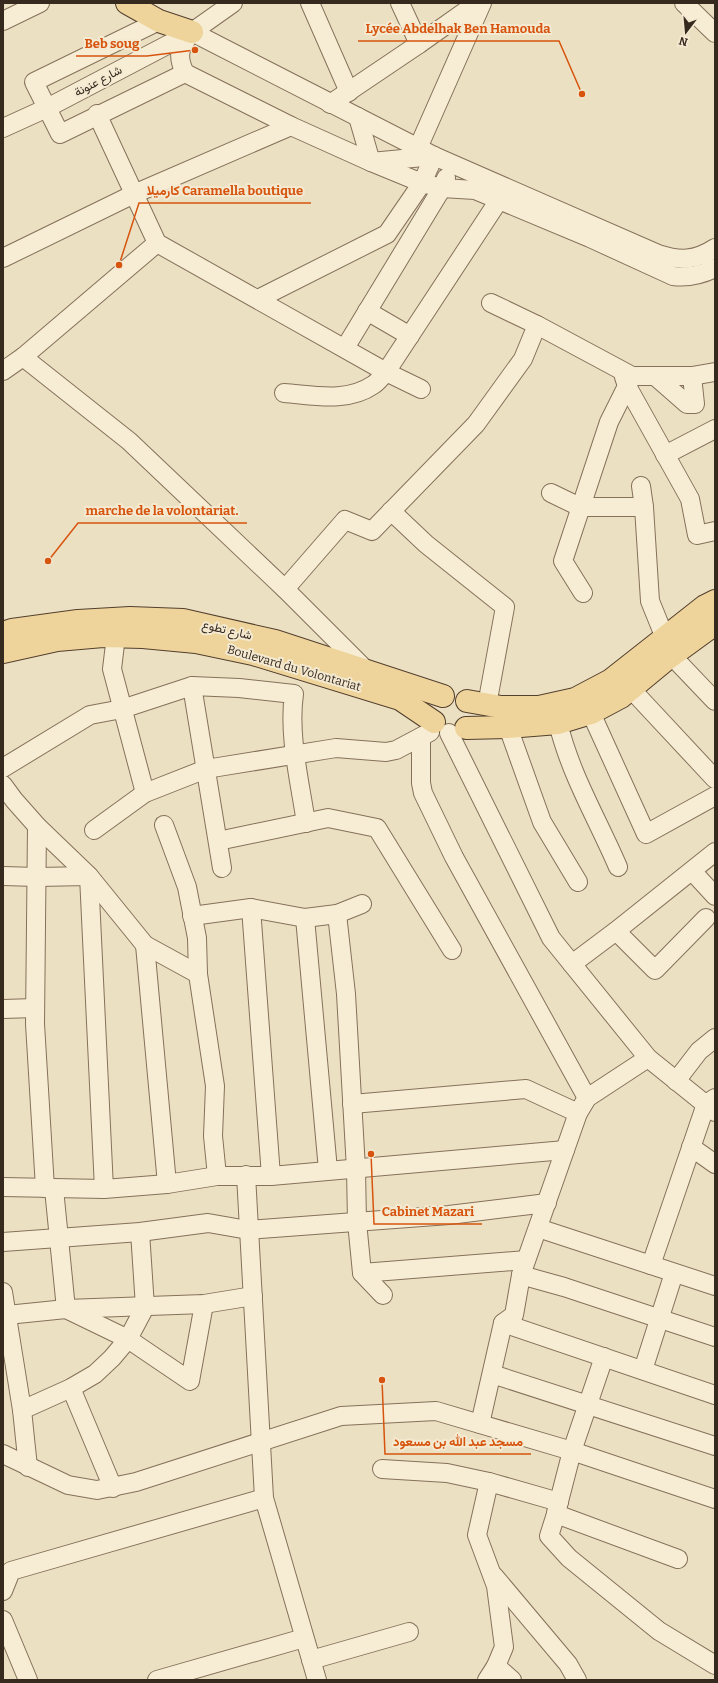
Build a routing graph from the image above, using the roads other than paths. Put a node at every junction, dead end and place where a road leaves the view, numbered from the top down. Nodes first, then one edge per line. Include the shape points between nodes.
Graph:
1 (40, 3) edge
2 (127, 3) edge
3 (232, 3) edge
4 (310, 3) edge
5 (400, 3) edge
6 (477, 3) edge
7 (482, 3) edge
8 (684, 3) edge
9 (3, 21) edge
10 (159, 21) junction
11 (192, 32) junction
12 (715, 33) edge
13 (420, 44) junction
14 (185, 73) junction
15 (349, 92) junction
16 (330, 104) junction
17 (47, 108) junction
18 (97, 114) junction
19 (358, 117) junction
20 (291, 126) junction
21 (3, 128) edge
22 (418, 148) junction
23 (434, 156) junction
24 (371, 162) junction
25 (452, 164) junction
26 (422, 183) junction
27 (442, 188) junction
28 (134, 194) junction
29 (502, 194) junction
30 (157, 243) junction
31 (715, 248) edge
32 (3, 258) edge
33 (715, 268) edge
34 (258, 299) junction
35 (491, 303) dead end
36 (367, 311) junction
37 (537, 325) junction
38 (410, 336) junction
39 (345, 348) junction
40 (23, 357) junction
41 (3, 372) edge
42 (386, 372) junction
43 (715, 372) edge
44 (655, 376) junction
45 (692, 376) junction
46 (627, 377) junction
47 (421, 389) dead end
48 (284, 393) dead end
49 (715, 429) edge
50 (665, 455) junction
51 (641, 486) dead end
52 (551, 493) dead end
53 (580, 507) junction
54 (644, 507) junction
55 (391, 511) junction
56 (715, 531) edge
57 (285, 589) junction
58 (582, 593) dead end
59 (715, 601) edge
60 (713, 630) edge
61 (3, 633) edge
62 (116, 636) junction
63 (669, 647) junction
64 (3, 652) edge
65 (368, 672) junction
66 (192, 686) junction
67 (631, 689) junction
68 (443, 696) junction
69 (715, 702) edge
70 (477, 703) junction
71 (122, 709) junction
72 (591, 713) junction
73 (558, 723) junction
74 (508, 727) junction
75 (442, 729) junction
76 (295, 754) junction
77 (3, 768) edge
78 (206, 769) junction
79 (715, 779) edge
80 (3, 785) edge
81 (145, 793) junction
82 (715, 796) edge
83 (8, 798) edge
84 (306, 822) junction
85 (164, 825) dead end
86 (37, 826) junction
87 (94, 830) dead end
88 (218, 841) junction
89 (715, 852) edge
90 (222, 868) dead end
91 (618, 868) dead end
92 (692, 870) junction
93 (3, 876) edge
94 (90, 876) junction
95 (37, 877) junction
96 (578, 882) dead end
97 (715, 896) edge
98 (362, 904) dead end
99 (251, 908) junction
100 (337, 914) junction
101 (192, 916) junction
102 (305, 918) junction
103 (706, 918) dead end
104 (616, 931) junction
105 (145, 945) junction
106 (452, 950) dead end
107 (572, 964) junction
108 (198, 974) junction
109 (35, 1008) junction
110 (3, 1009) edge
111 (715, 1038) edge
112 (648, 1058) junction
113 (676, 1081) junction
114 (352, 1104) junction
115 (712, 1105) edge
116 (582, 1106) junction
117 (691, 1147) junction
118 (565, 1150) junction
119 (715, 1164) edge
120 (356, 1169) junction
121 (328, 1170) junction
122 (246, 1175) junction
123 (217, 1176) junction
124 (271, 1176) junction
125 (168, 1184) junction
126 (3, 1187) edge
127 (50, 1189) junction
128 (104, 1189) junction
129 (547, 1203) junction
130 (357, 1222) junction
131 (538, 1228) junction
132 (248, 1230) junction
133 (140, 1232) junction
134 (59, 1238) junction
135 (3, 1242) edge
136 (651, 1265) junction
137 (524, 1267) junction
138 (674, 1273) junction
139 (362, 1274) junction
140 (715, 1286) edge
141 (3, 1292) edge
142 (383, 1295) dead end
143 (253, 1296) junction
144 (204, 1304) junction
145 (145, 1307) junction
146 (66, 1309) junction
147 (6, 1315) junction
148 (659, 1319) junction
149 (503, 1323) junction
150 (715, 1337) edge
151 (128, 1339) junction
152 (604, 1357) junction
153 (643, 1370) junction
154 (492, 1374) junction
155 (71, 1388) junction
156 (715, 1395) edge
157 (589, 1405) junction
158 (22, 1410) junction
159 (480, 1424) junction
160 (260, 1442) junction
161 (715, 1446) edge
162 (572, 1451) junction
163 (3, 1454) edge
164 (28, 1467) junction
165 (382, 1470) dead end
166 (489, 1482) junction
167 (113, 1488) junction
168 (264, 1498) junction
169 (715, 1499) edge
170 (558, 1508) junction
171 (678, 1559) dead end
172 (491, 1574) junction
173 (3, 1590) edge
174 (3, 1620) edge
175 (409, 1632) dead end
176 (304, 1638) junction
177 (311, 1660) junction
178 (715, 1665) edge
179 (492, 1673) edge
180 (28, 1680) edge
181 (157, 1680) edge
182 (317, 1680) edge
183 (512, 1680) edge
184 (577, 1680) edge

1 - 9 street
2 - 10 main road
3 - 11 street
4 - 15 street
5 - 13 street
6 - 13 street
7 - 22 street
8 - 12 street
10 - 11 main road
10 - 17 street via 34,82
11 - 14 street via 179,54 180,64
11 - 16 street
11 - 17 street, شارع عنونة
13 - 15 street
14 - 18 street
14 - 20 street
15 - 16 street
16 - 19 street
17 - 18 street via 60,134
17 - 21 street, شارع عنونة
18 - 28 street
19 - 22 street
19 - 24 street
20 - 24 street
20 - 28 street
22 - 23 street
23 - 24 street
23 - 25 street
23 - 26 street
24 - 26 street
25 - 27 street
25 - 29 street
26 - 27 street
26 - 34 street via 386,234
27 - 29 street
27 - 36 street
28 - 30 street
28 - 32 street
29 - 31 street via 674,259 703,255
29 - 33 street via 673,276 695,276
29 - 38 street
30 - 34 street
30 - 40 street
34 - 39 street
35 - 37 street
36 - 38 street
36 - 39 street
37 - 46 street
37 - 55 street via 523,359 476,424
38 - 42 street
39 - 42 street
40 - 41 street
40 - 57 street via 129,441
42 - 47 street
42 - 48 street via 374,385 358,394 337,397
43 - 45 street
44 - 45 street
44 - 45 street via 687,404 695,404
44 - 46 street
46 - 50 street
46 - 53 street
49 - 50 street
50 - 56 street via 690,499 697,535
51 - 54 street
52 - 53 street
53 - 54 street
53 - 58 street via 563,561
54 - 63 street via 650,601
55 - 57 street via 372,531 345,520
55 - 70 street via 426,544 505,607
57 - 65 street
59 - 63 main road via 704,606
60 - 63 main road
61 - 65 main road, شارع تطوع via 78,621 130,618 183,620 275,642
62 - 64 main road, Boulevard du Volontariat via 57,640
62 - 71 street via 112,669
62 - 75 main road, Boulevard du Volontariat via 196,642 253,654 400,699
63 - 67 main road via 667,659
63 - 69 street
63 - 70 main road via 575,699 539,707 501,707
65 - 68 main road, شارع تطوع
66 - 71 street
66 - 76 street via 294,694 292,708
66 - 78 street
67 - 72 main road
67 - 79 street
68 - 70 main road, شارع تطوع via 456,694
68 - 75 main road via 434,705 432,716
70 - 75 main road via 472,711 470,723
71 - 77 street via 90,715
71 - 81 street
72 - 73 main road
72 - 82 street via 646,834
73 - 74 main road
73 - 91 street via 584,798
74 - 75 main road
74 - 96 street via 542,822
75 - 76 street via 386,752 336,748
75 - 107 street via 551,938
75 - 116 street via 421,783 423,793
76 - 78 street
76 - 84 street
78 - 81 street
78 - 88 street
80 - 83 street
81 - 87 street
83 - 86 street
84 - 88 street
84 - 106 street via 328,818 377,828
85 - 101 street via 187,887
86 - 94 street
86 - 95 street
88 - 90 street
89 - 92 street
92 - 97 street
92 - 104 street
93 - 95 street
94 - 95 street
94 - 105 street
94 - 128 street
95 - 109 street
98 - 100 street
99 - 101 street
99 - 102 street
99 - 124 street
100 - 102 street
100 - 114 street via 346,994
101 - 108 street via 197,938
102 - 121 street
103 - 104 street via 655,970
104 - 107 street
105 - 108 street
105 - 125 street
107 - 112 street
108 - 123 street via 215,1086 213,1136
109 - 110 street
109 - 127 street
111 - 113 street via 699,1051
112 - 113 street
112 - 116 street
113 - 115 street
114 - 116 street via 526,1088
114 - 120 street
115 - 117 street
116 - 118 street
117 - 119 street
117 - 136 street
118 - 120 street
118 - 129 street
120 - 121 street
120 - 130 street
121 - 124 street
122 - 123 street
122 - 124 street
122 - 132 street
123 - 125 street
125 - 128 street
126 - 127 street
127 - 128 street
127 - 134 street
129 - 130 street via 449,1215
129 - 131 street
130 - 132 street
130 - 139 street
131 - 136 street
131 - 137 street
132 - 133 street via 208,1223
132 - 143 street
133 - 134 street
133 - 145 street
134 - 135 street
134 - 146 street
136 - 138 street
137 - 139 street
137 - 148 street via 564,1287
137 - 149 street via 514,1315
138 - 140 street
138 - 148 street
139 - 142 street
141 - 147 street
143 - 144 street
143 - 160 street
144 - 145 street
144 - 151 street via 190,1381
145 - 146 street
145 - 151 street
146 - 147 street
146 - 151 street
147 - 158 street
148 - 150 street
148 - 153 street
149 - 152 street
149 - 154 street
151 - 155 street via 95,1374
152 - 153 street
152 - 157 street
153 - 156 street
154 - 157 street
154 - 159 street
155 - 158 street
155 - 167 street
157 - 161 street
157 - 162 street
158 - 164 street
159 - 160 street via 436,1411 341,1416
159 - 162 street
160 - 167 street
160 - 168 street
162 - 169 street
162 - 170 street
163 - 164 street
164 - 167 street via 68,1485 97,1490
165 - 166 street via 447,1473
166 - 170 street
166 - 172 street via 478,1535
168 - 173 street via 11,1571
168 - 176 street
170 - 171 street
170 - 178 street via 549,1536 569,1558 659,1631
172 - 179 street via 496,1586 504,1647
172 - 184 street via 568,1664
174 - 180 street
175 - 177 street
176 - 177 street
176 - 181 street
177 - 182 street
179 - 183 street

